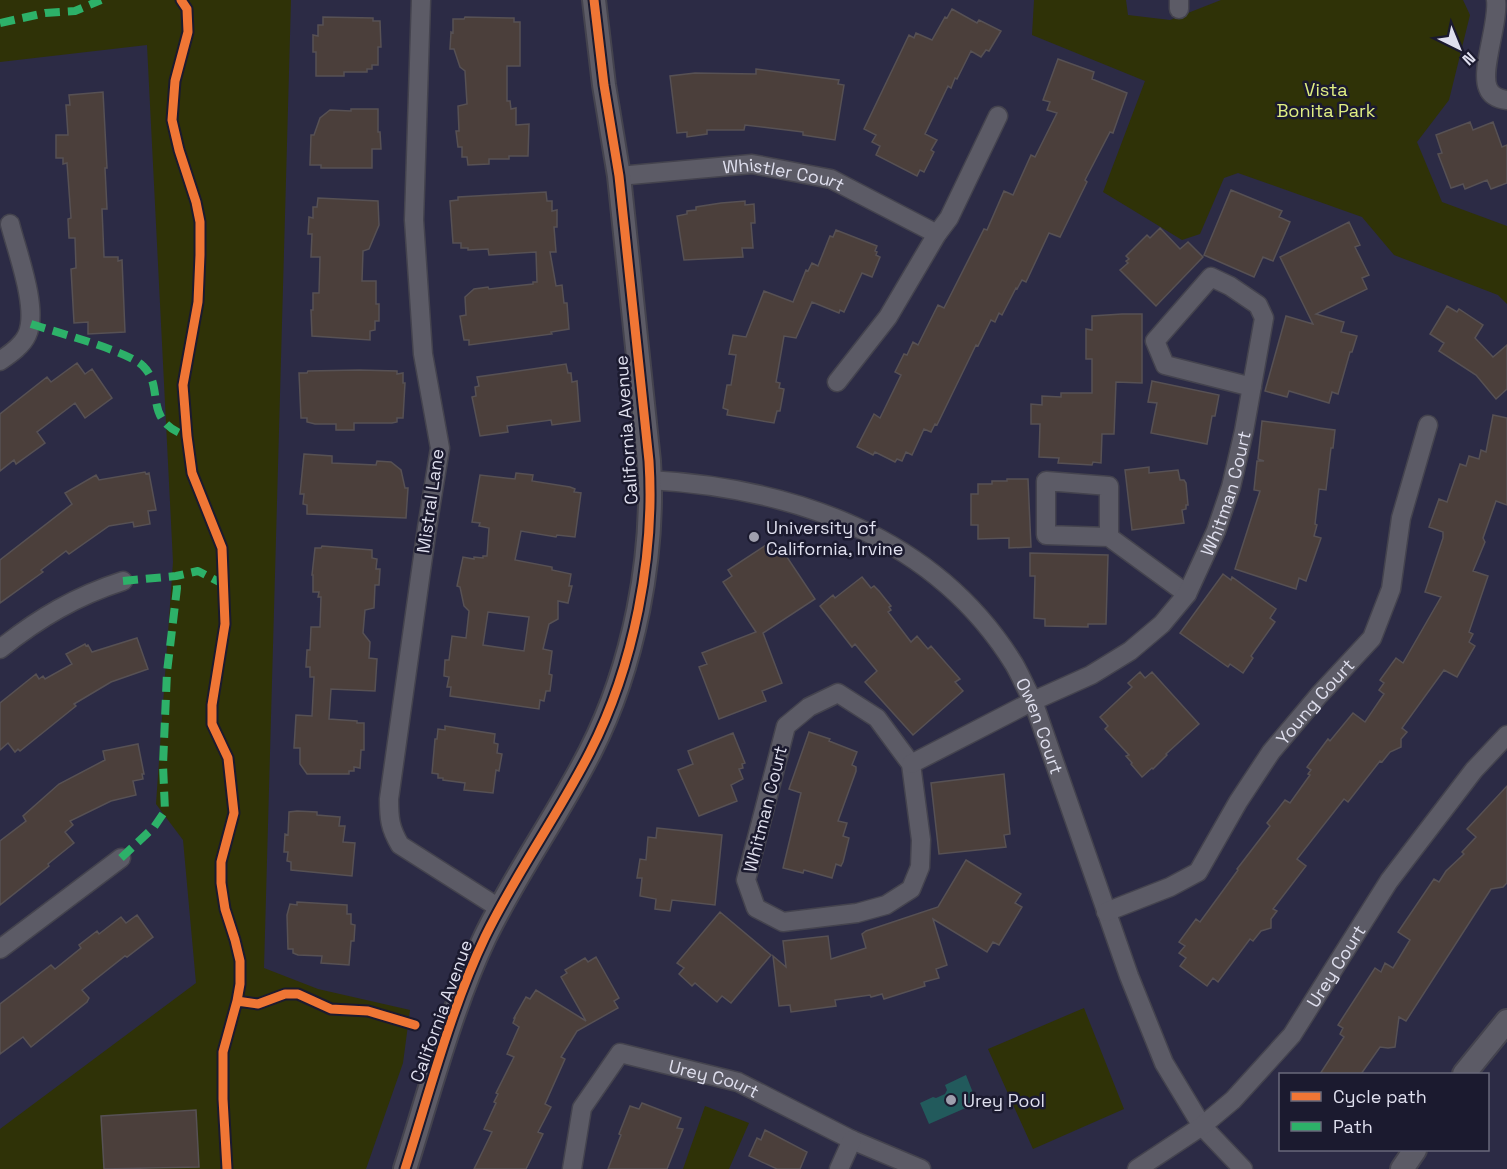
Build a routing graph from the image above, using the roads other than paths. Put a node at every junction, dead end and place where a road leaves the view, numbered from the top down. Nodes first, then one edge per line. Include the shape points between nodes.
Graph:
1 (422, 0) edge
2 (594, 0) edge
3 (1496, 0) edge
4 (1507, 100) edge
5 (998, 116) dead end
6 (619, 176) junction
7 (10, 224) dead end
8 (937, 234) junction
9 (0, 361) edge
10 (837, 382) dead end
11 (1252, 387) junction
12 (1428, 425) dead end
13 (650, 480) junction
14 (1108, 537) junction
15 (123, 581) dead end
16 (1186, 594) junction
17 (0, 649) edge
18 (1033, 701) junction
19 (1507, 735) edge
20 (911, 764) junction
21 (121, 858) dead end
22 (499, 908) junction
23 (1106, 912) junction
24 (0, 949) edge
25 (1507, 1021) edge
26 (1465, 1073) edge
27 (1202, 1126) junction
28 (852, 1140) junction
29 (1414, 1151) edge
30 (405, 1169) edge
31 (572, 1169) edge
32 (839, 1169) edge
33 (921, 1169) edge
34 (1137, 1169) edge
35 (1243, 1169) edge
36 (1402, 1169) edge

1 - 22 street, Mistral Lane via 414,220 423,354 440,448 389,816 400,845
2 - 6 street, California Avenue
3 - 4 street via 1487,87 1492,95
5 - 8 street via 949,218
6 - 8 street, Whistler Court via 752,164 831,179
6 - 13 street, California Avenue
7 - 9 street via 32,307 31,324 26,337
8 - 10 street via 888,317
11 - 11 street, Whitman Court via 1165,365 1155,341 1211,277 1258,305 1264,318
11 - 16 street, Whitman Court via 1232,487
12 - 23 street, Young Court via 1401,518 1392,589 1372,638 1271,752 1198,872
13 - 18 street, Owen Court via 758,494 827,514 862,528 911,556 972,610 1014,664
13 - 22 street, California Avenue via 647,557 636,623 613,700 563,802
14 - 14 street via 1109,486 1046,482 1046,535
14 - 16 street
15 - 17 street via 90,591 28,626
16 - 18 street, Whitman Court via 1162,624 1130,651 1091,675
18 - 20 street, Whitman Court
18 - 23 street, Owen Court
19 - 27 street, Urey Court via 1474,770 1389,881 1292,1035 1233,1100
20 - 20 street, Whitman Court via 877,717 838,693 809,706 786,726 746,880 756,908 783,922 886,905 911,889 920,867 921,840
21 - 24 street
22 - 30 street, California Avenue via 458,1004
23 - 27 street, Owen Court via 1164,1064
25 - 26 street
27 - 34 street, Urey Court
27 - 35 street, Owen Court
28 - 31 street, Urey Court via 738,1082 620,1053 582,1108
28 - 32 street
28 - 33 street, Urey Court
29 - 36 street

